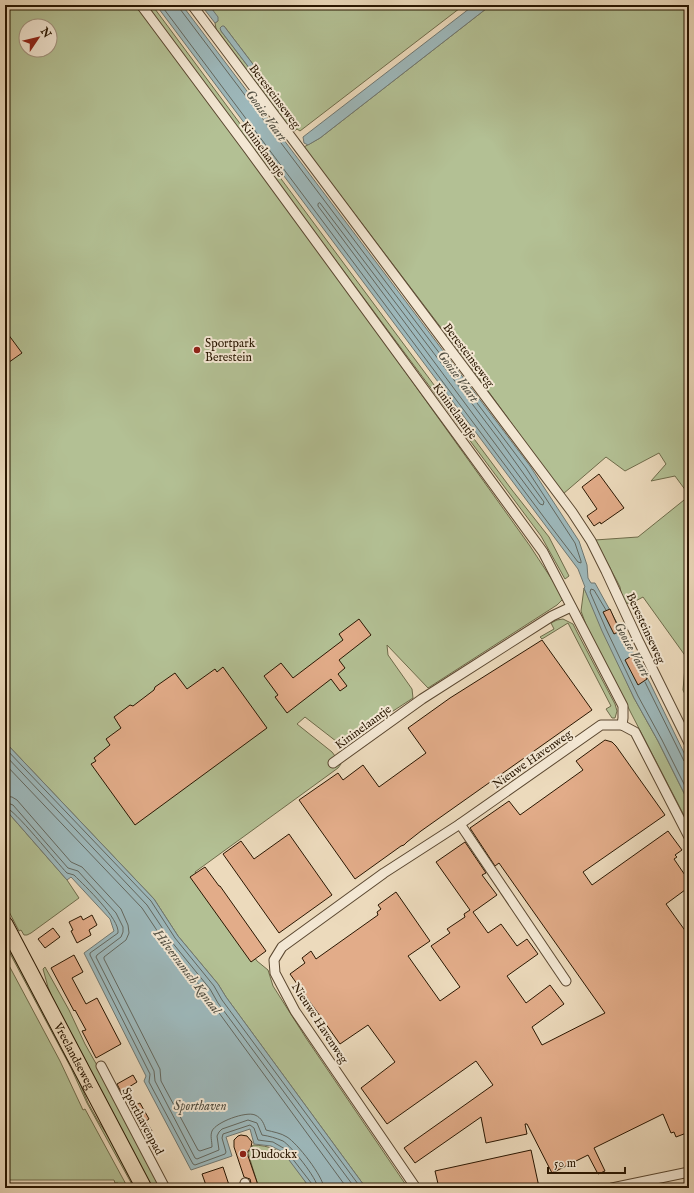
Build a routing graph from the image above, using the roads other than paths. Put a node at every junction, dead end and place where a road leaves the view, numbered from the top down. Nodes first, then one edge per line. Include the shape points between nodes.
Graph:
1 (141, 5) edge
2 (192, 5) edge
3 (571, 607) junction
4 (622, 725) junction
5 (689, 743) edge
6 (333, 763) dead end
7 (460, 824) junction
8 (689, 837) edge
9 (5, 924) edge
10 (566, 981) dead end
11 (101, 1066) dead end
12 (689, 1172) edge
13 (144, 1188) edge
14 (165, 1188) edge
15 (416, 1188) edge
16 (612, 1188) edge

1 - 3 street, Kininelaantje via 543,552
2 - 5 street, Beresteinseweg via 572,512 591,541
3 - 4 street via 623,706
3 - 6 street, Kininelaantje via 552,616 422,699
4 - 7 street, Nieuwe Havenweg via 601,725
4 - 8 street via 635,732
7 - 10 street
7 - 15 street, Nieuwe Havenweg via 384,873 282,948 274,960 275,973 295,1011
9 - 13 main road, Vreelandseweg
11 - 14 street, Sporthavenpad
12 - 16 street

